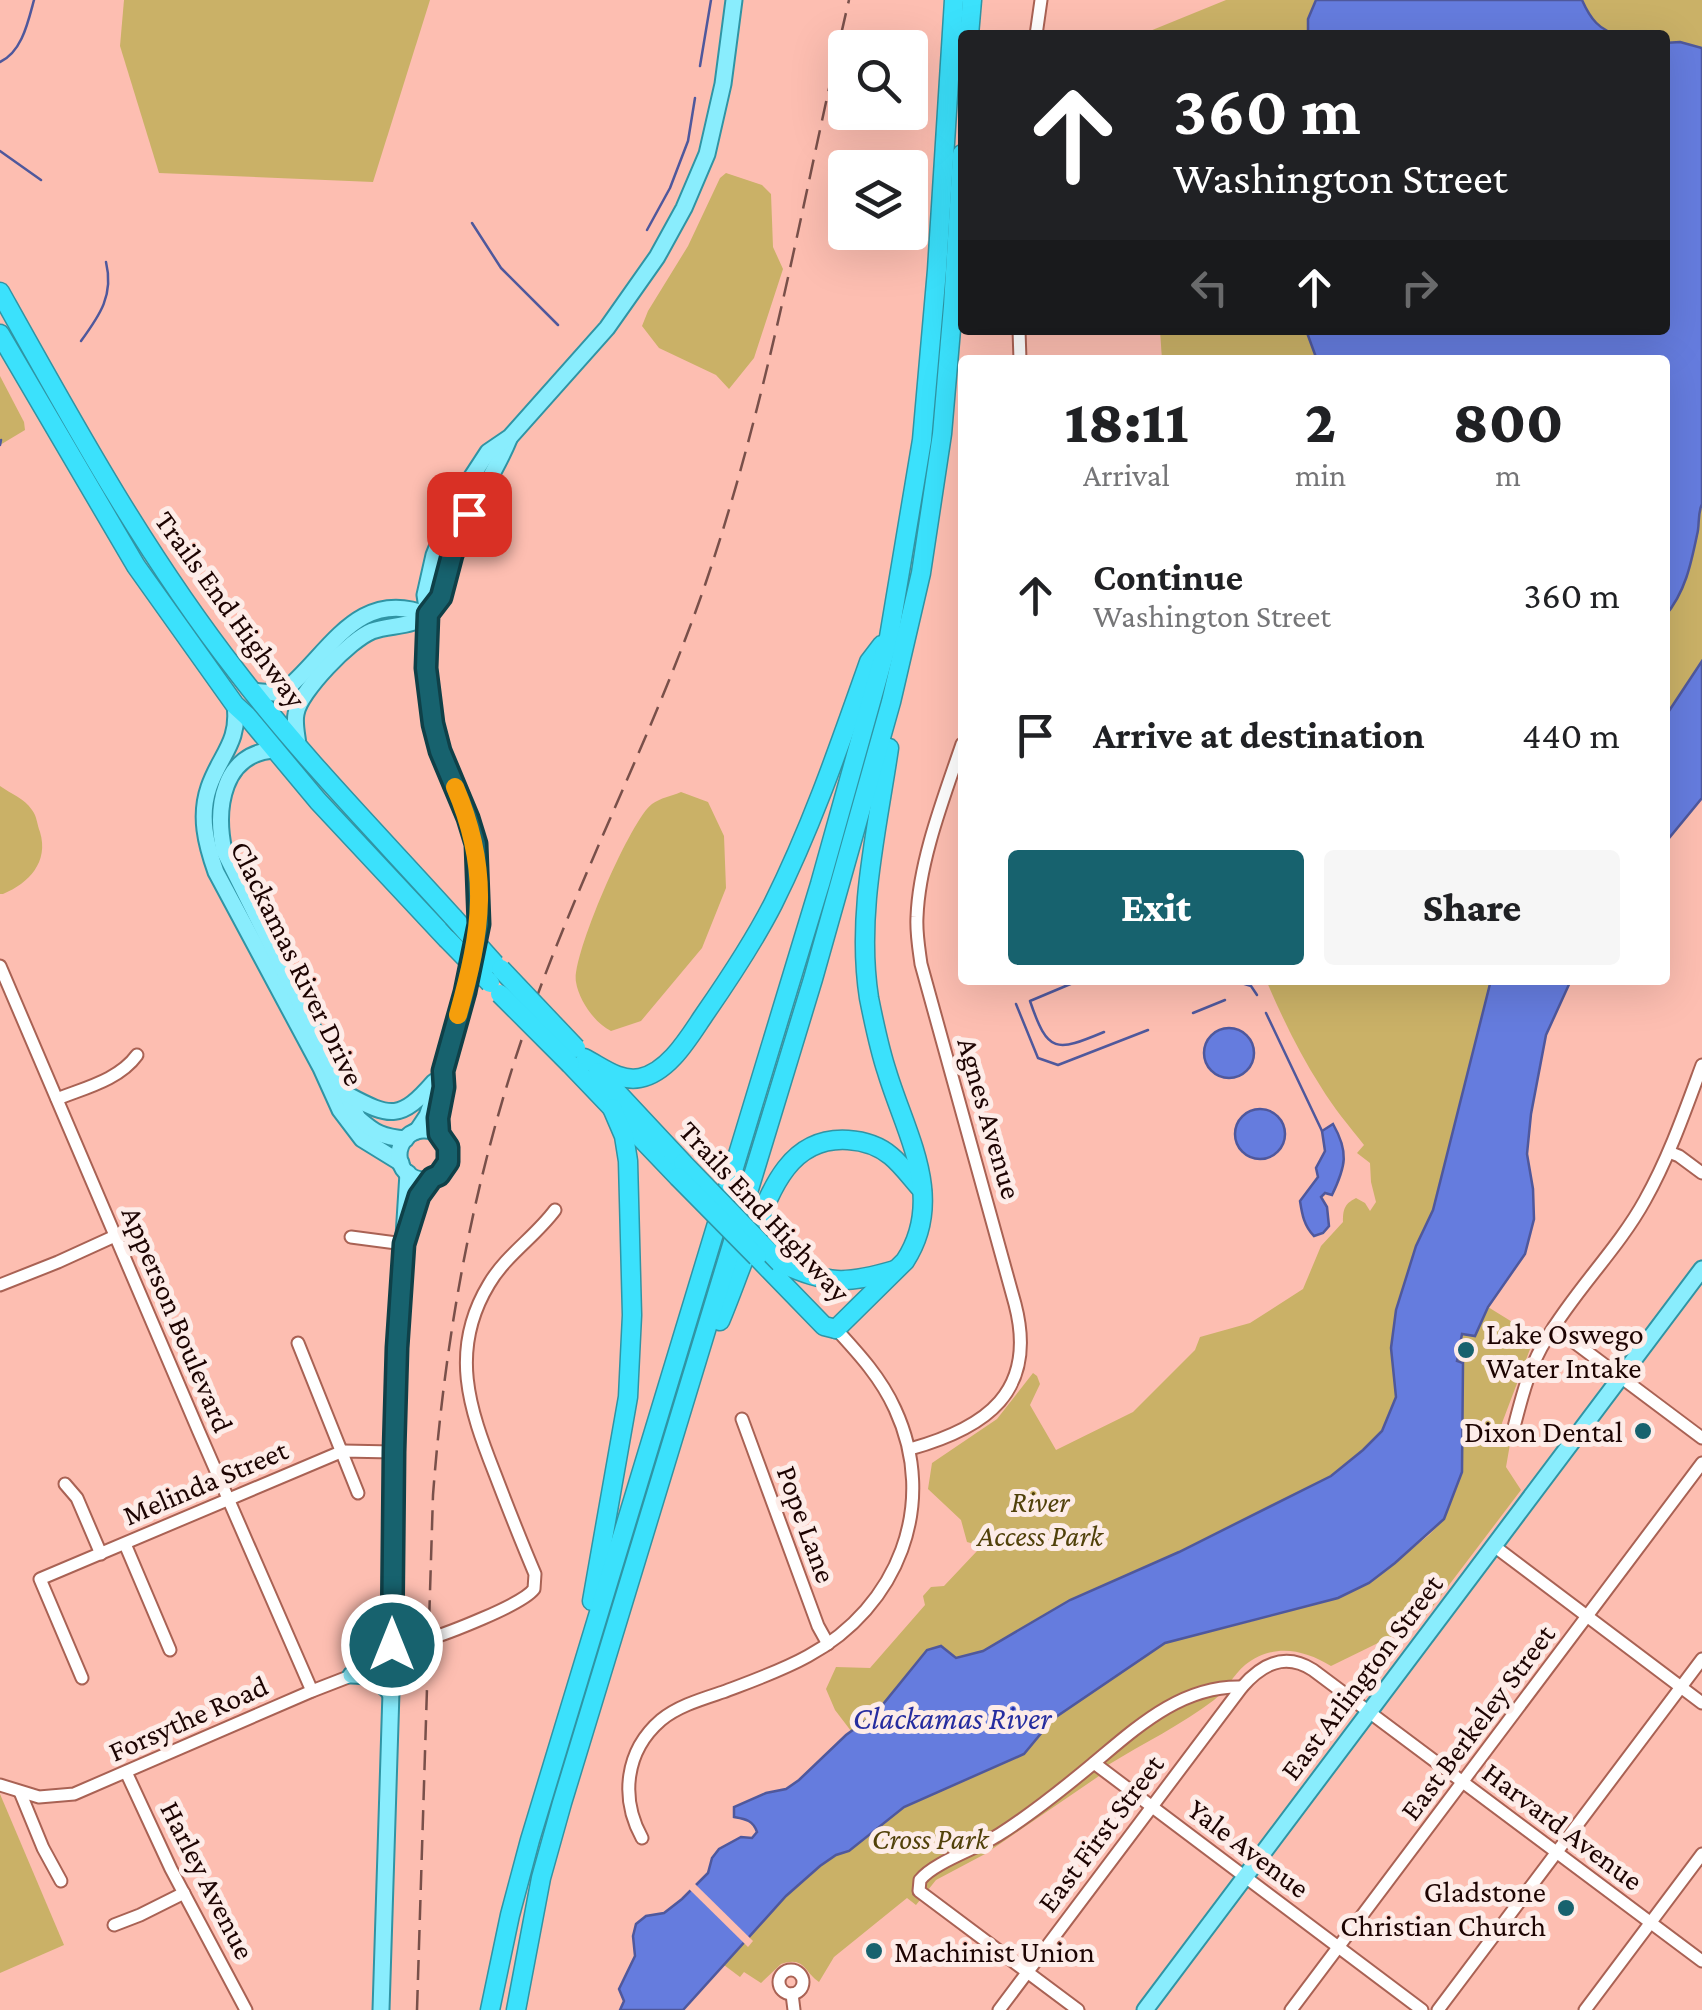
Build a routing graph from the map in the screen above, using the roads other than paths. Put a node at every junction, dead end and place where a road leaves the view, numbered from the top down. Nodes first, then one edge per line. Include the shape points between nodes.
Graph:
1 (734, 0) edge
2 (954, 0) edge
3 (972, 0) edge
4 (1041, 0) edge
5 (970, 30) edge
6 (1037, 30) edge
7 (958, 222) edge
8 (0, 292) edge
9 (0, 334) edge
10 (428, 614) junction
11 (889, 637) junction
12 (902, 658) junction
13 (252, 690) junction
14 (235, 705) junction
15 (298, 744) junction
16 (276, 750) junction
17 (958, 757) edge
18 (0, 966) edge
19 (497, 978) junction
20 (136, 1055) dead end
21 (577, 1056) junction
22 (1702, 1065) edge
23 (443, 1071) junction
24 (348, 1095) junction
25 (57, 1099) junction
26 (612, 1108) junction
27 (439, 1134) junction
28 (411, 1135) junction
29 (1669, 1152) junction
30 (405, 1168) junction
31 (681, 1170) junction
32 (1702, 1173) edge
33 (432, 1178) junction
34 (922, 1190) junction
35 (555, 1210) dead end
36 (115, 1236) junction
37 (350, 1237) dead end
38 (404, 1244) junction
39 (778, 1269) junction
40 (1702, 1269) edge
41 (896, 1270) junction
42 (0, 1285) edge
43 (1554, 1328) junction
44 (836, 1330) junction
45 (298, 1342) dead end
46 (694, 1370) junction
47 (1620, 1377) junction
48 (742, 1420) dead end
49 (1513, 1431) dead end
50 (1702, 1438) edge
51 (910, 1450) junction
52 (343, 1451) junction
53 (394, 1452) junction
54 (1702, 1463) edge
55 (65, 1484) dead end
56 (358, 1493) dead end
57 (229, 1499) junction
58 (125, 1544) junction
59 (1494, 1546) junction
60 (101, 1554) junction
61 (1588, 1616) junction
62 (828, 1644) junction
63 (170, 1650) dead end
64 (392, 1653) junction
65 (1702, 1659) edge
66 (351, 1674) junction
67 (82, 1678) dead end
68 (578, 1680) junction
69 (1242, 1687) junction
70 (1680, 1687) junction
71 (312, 1691) junction
72 (391, 1694) junction
73 (1702, 1703) edge
74 (1369, 1712) junction
75 (1094, 1764) junction
76 (126, 1772) junction
77 (1463, 1782) junction
78 (0, 1785) edge
79 (20, 1792) junction
80 (1152, 1807) junction
81 (642, 1838) dead end
82 (1557, 1852) junction
83 (1702, 1854) edge
84 (1245, 1876) junction
85 (61, 1881) dead end
86 (184, 1892) junction
87 (1650, 1922) junction
88 (114, 1924) dead end
89 (1338, 1947) junction
90 (1702, 1961) edge
91 (1027, 1972) junction
92 (792, 1994) dead end
93 (246, 2010) edge
94 (381, 2010) edge
95 (490, 2010) edge
96 (516, 2010) edge
97 (794, 2010) edge
98 (999, 2010) edge
99 (1078, 2010) edge
100 (1145, 2010) edge
101 (1291, 2010) edge
102 (1422, 2010) edge
103 (1438, 2010) edge
104 (1584, 2010) edge

1 - 10 main road via 708,154 684,208 607,328 510,437
2 - 11 highway via 924,424
3 - 5 highway
4 - 6 street
7 - 12 highway via 942,434
8 - 13 highway, Trails End Highway via 124,508
9 - 14 highway, Trails End Highway via 136,566
10 - 13 main road via 409,607 365,615 283,692
10 - 15 main road via 345,648 302,699
10 - 23 main road via 429,705 476,844 480,904
11 - 21 highway via 868,662 823,792 772,907 693,1031 664,1066 640,1078 614,1075
11 - 68 highway
12 - 34 highway via 865,943 878,1041 918,1156
12 - 46 highway
13 - 15 highway, Trails End Highway
14 - 16 highway, Trails End Highway
14 - 30 main road, Clackamas River Drive via 235,736 210,785 204,816 216,872 340,1110 362,1139
15 - 19 highway, Trails End Highway, bridge via 452,917
16 - 19 highway, Trails End Highway, bridge via 446,939
16 - 24 main road, Clackamas River Drive via 250,756 231,774 220,835
17 - 51 street, Agnes Avenue via 928,851 919,902 921,964 1021,1339 1004,1397 953,1436
18 - 25 street, Apperson Boulevard
19 - 21 highway, Trails End Highway, bridge
20 - 25 street via 119,1073
21 - 26 highway, Trails End Highway
21 - 31 highway, Trails End Highway
22 - 29 street
23 - 24 main road via 404,1110 378,1110
23 - 27 main road
23 - 28 main road via 427,1116
24 - 28 main road, Clackamas River Drive via 358,1118 375,1133
25 - 36 street, Apperson Boulevard
26 - 31 highway, Trails End Highway
26 - 68 highway via 628,1160 628,1397
27 - 28 main road, Clackamas River Drive
27 - 33 main road via 449,1155
28 - 30 main road via 400,1151
29 - 32 street
29 - 43 street via 1624,1234
30 - 33 main road, Clackamas River Drive via 419,1179
30 - 38 main road
31 - 39 highway, Trails End Highway, bridge
33 - 38 main road
34 - 41 highway via 919,1235
34 - 46 highway via 894,1158 869,1143 828,1140 798,1154 764,1207
35 - 64 street, Forsythe Road via 486,1288 466,1354 471,1408 534,1589
36 - 42 street
36 - 57 street, Apperson Boulevard
37 - 38 street
38 - 53 main road
39 - 41 highway via 838,1282
39 - 44 highway, Trails End Highway via 834,1320
40 - 47 main road, East Arlington Street
41 - 44 highway
43 - 47 street
43 - 49 street via 1534,1362
44 - 51 street via 875,1373
45 - 52 street
46 - 96 highway via 546,1859
47 - 50 street
47 - 59 main road, East Arlington Street
48 - 62 street, Pope Lane
51 - 62 street via 914,1495 899,1556 872,1603
52 - 53 street, Melinda Street
52 - 56 street
52 - 57 street, Melinda Street
53 - 64 main road
54 - 61 street, East Berkeley Street
55 - 60 street
57 - 58 street, Melinda Street
57 - 71 street, Apperson Boulevard
58 - 60 street, Melinda Street
58 - 63 street
59 - 61 street
59 - 74 main road, East Arlington Street
60 - 67 street, Melinda Street via 40,1579
61 - 70 street
61 - 77 street, East Berkeley Street
62 - 81 street via 680,1708 652,1728 628,1778 631,1814
64 - 66 street, Forsythe Road
64 - 72 main road
65 - 70 street
66 - 71 street, Forsythe Road
66 - 72 main road via 374,1679
68 - 95 highway via 510,1915
69 - 74 street, Harvard Avenue via 1264,1667 1297,1661
69 - 75 street via 1212,1688 1181,1700
69 - 80 street, East First Street
70 - 73 street
70 - 82 street
71 - 76 street, Forsythe Road
72 - 94 main road
74 - 77 street, Harvard Avenue
74 - 84 main road, East Arlington Street
75 - 80 street, Yale Avenue
75 - 91 street via 1004,1832 920,1880 919,1891
76 - 79 street, Forsythe Road via 65,1796
76 - 86 street, Harley Avenue
77 - 82 street, Harvard Avenue
77 - 89 street, East Berkeley Street
78 - 79 street, Forsythe Road
79 - 85 street
80 - 84 street, Yale Avenue
80 - 91 street, East First Street
82 - 87 street, Harvard Avenue
82 - 103 street
83 - 87 street
84 - 89 street, Yale Avenue
84 - 100 main road, East Arlington Street
86 - 88 street
86 - 93 street, Harley Avenue
87 - 90 street, Harvard Avenue
87 - 104 street
89 - 101 street, East Berkeley Street
89 - 102 street, Yale Avenue
91 - 98 street, East First Street
91 - 99 street
92 - 97 street

